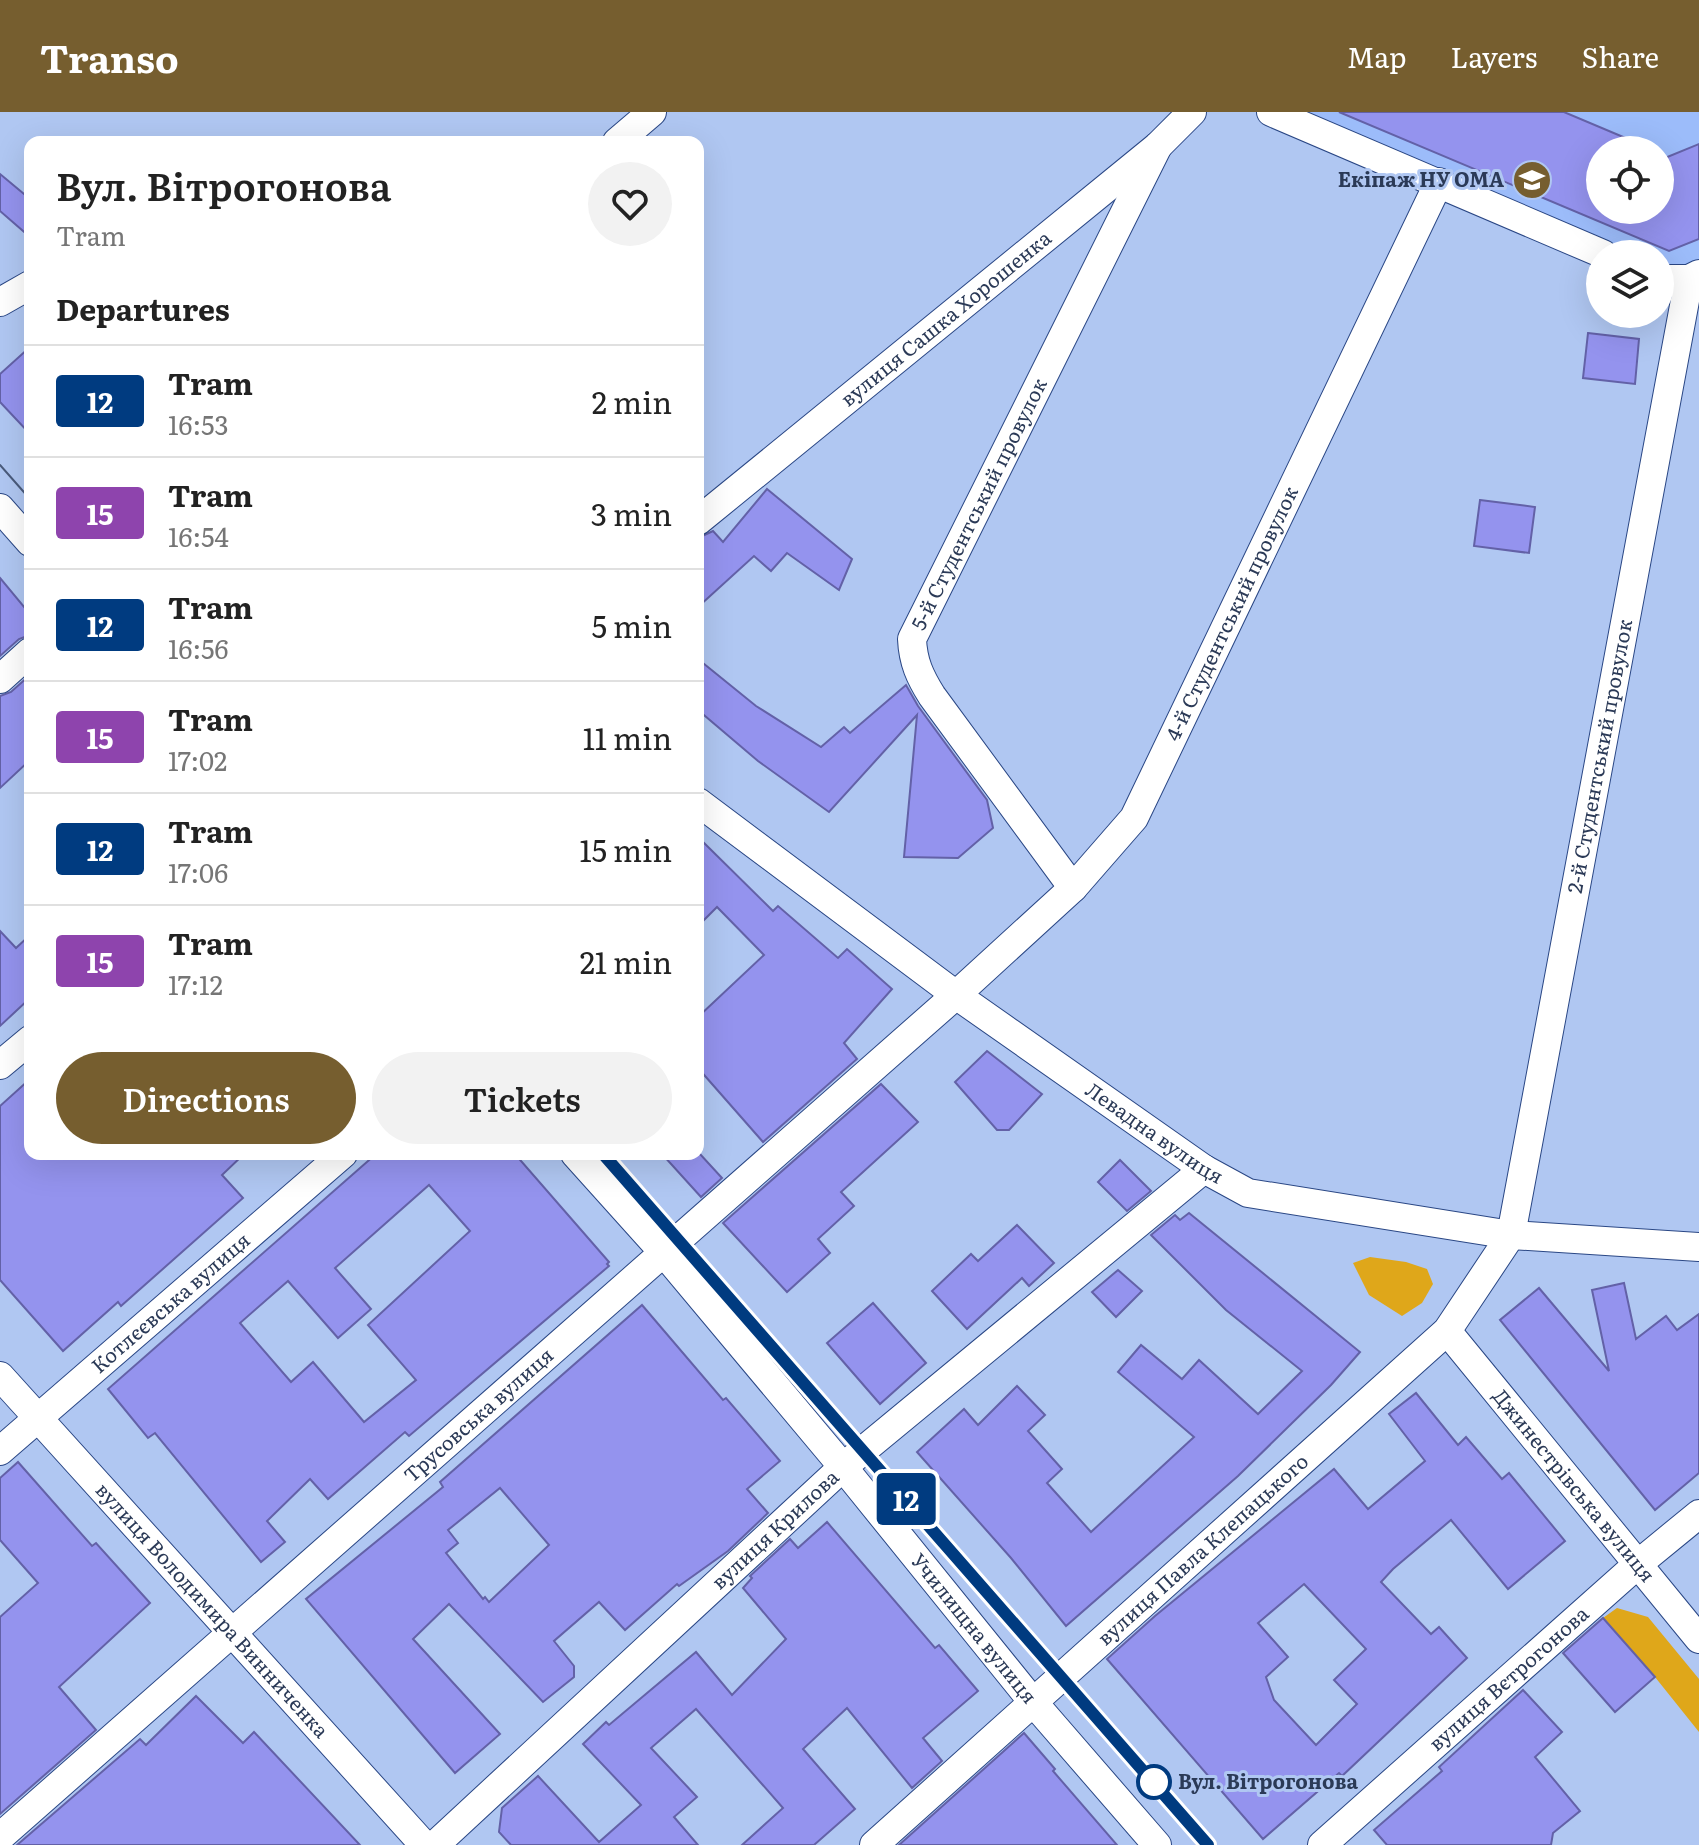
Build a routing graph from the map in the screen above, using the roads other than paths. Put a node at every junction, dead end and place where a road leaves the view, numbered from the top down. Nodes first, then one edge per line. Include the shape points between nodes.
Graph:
1 (652, 112) edge
2 (1192, 112) edge
3 (1271, 112) edge
4 (624, 136) edge
5 (1158, 146) junction
6 (1439, 182) junction
7 (1586, 247) edge
8 (1694, 276) edge
9 (1674, 278) edge
10 (24, 288) edge
11 (0, 302) edge
12 (0, 508) edge
13 (704, 516) edge
14 (24, 535) edge
15 (24, 657) edge
16 (0, 679) edge
17 (705, 818) edge
18 (1073, 888) junction
19 (956, 995) junction
20 (24, 1045) edge
21 (0, 1065) edge
22 (336, 1160) edge
23 (580, 1160) edge
24 (1204, 1169) junction
25 (1511, 1235) junction
26 (1699, 1247) edge
27 (664, 1253) junction
28 (1447, 1331) junction
29 (0, 1376) edge
30 (37, 1418) junction
31 (0, 1451) edge
32 (843, 1467) junction
33 (1699, 1514) edge
34 (1638, 1564) junction
35 (229, 1633) junction
36 (1699, 1639) edge
37 (1033, 1702) junction
38 (0, 1837) edge
39 (424, 1845) edge
40 (435, 1845) edge
41 (874, 1845) edge
42 (1157, 1845) edge
43 (1322, 1845) edge

1 - 4 street
2 - 5 street, вулиця Сашка Хорошенка
3 - 6 street
5 - 13 street, вулиця Сашка Хорошенка
5 - 18 street, 5-й Студентський провулок via 912,639 919,675 932,696
6 - 7 street
6 - 18 street, 4-й Студентський провулок via 1134,818
8 - 9 street
8 - 25 street, 2-й Студентський провулок
10 - 11 street
12 - 14 street
15 - 16 street
17 - 19 street, Левадна вулиця
18 - 19 street, 4-й Студентський провулок
19 - 24 street, Левадна вулиця
19 - 27 street, Трусовська вулиця
20 - 21 street
22 - 30 street, Котлєєвська вулиця
23 - 27 street, Училищна вулиця
24 - 25 street, Левадна вулиця via 1248,1193
24 - 32 street, вулиця Крилова
25 - 26 street, Левадна вулиця
25 - 28 street, вулиця Павла Клепацького
27 - 32 street, Училищна вулиця
27 - 35 street, Трусовська вулиця
28 - 34 street, Джинестрівська вулиця
28 - 37 street, вулиця Павла Клепацького
29 - 30 street, вулиця Володимира Винниченка
30 - 31 street, Котлєєвська вулиця
30 - 35 street, вулиця Володимира Винниченка
32 - 37 street, Училищна вулиця
32 - 40 street, вулиця Крилова
33 - 34 street, вулиця Вєтрогонова
34 - 36 street, Джинестрівська вулиця
34 - 43 street, вулиця Вєтрогонова
35 - 38 street, Трусовська вулиця
35 - 39 street, вулиця Володимира Винниченка
37 - 41 street, вулиця Павла Клепацького
37 - 42 street, Училищна вулиця

